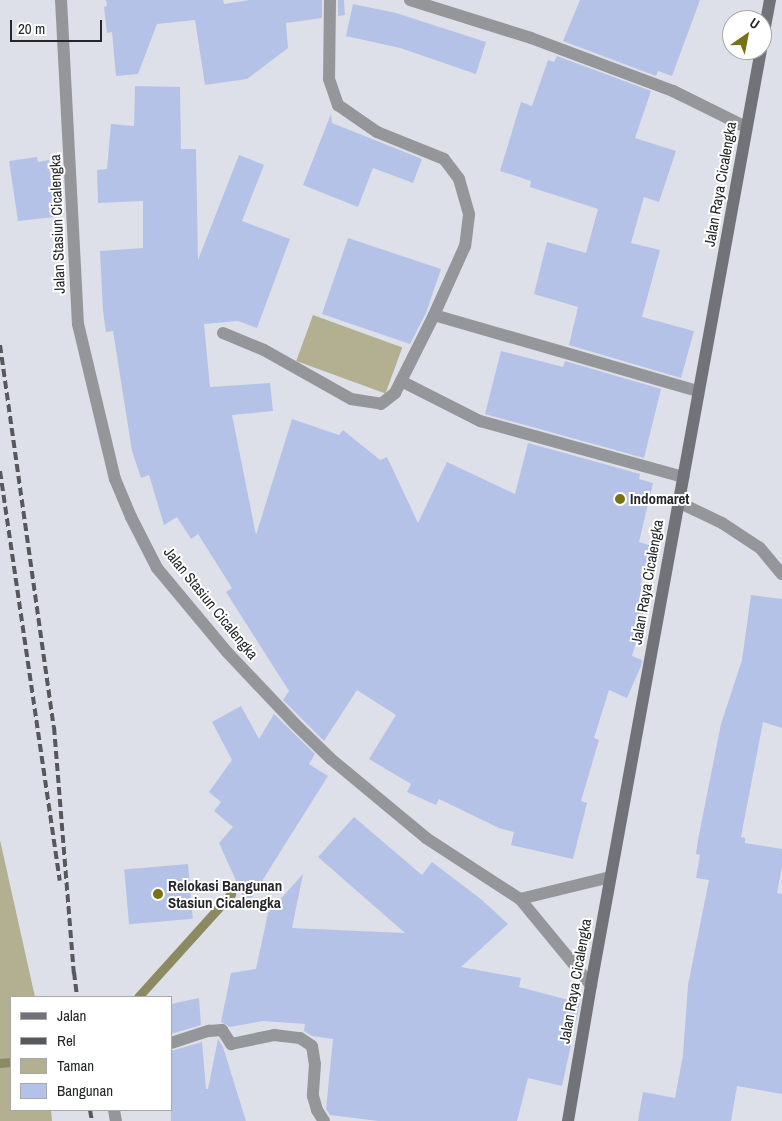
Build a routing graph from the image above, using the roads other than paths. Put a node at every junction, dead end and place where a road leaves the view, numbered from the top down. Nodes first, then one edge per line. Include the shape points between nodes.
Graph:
1 (61, 0) edge
2 (330, 0) edge
3 (410, 0) edge
4 (759, 60) edge
5 (746, 127) junction
6 (434, 315) junction
7 (223, 333) dead end
8 (401, 381) junction
9 (698, 391) junction
10 (683, 477) junction
11 (678, 502) junction
12 (782, 574) edge
13 (610, 877) junction
14 (520, 899) junction
15 (590, 985) junction
16 (172, 1043) edge
17 (324, 1121) edge
18 (568, 1121) edge

1 - 14 street, Jalan Stasiun Cicalengka via 78,324 115,479 157,568 227,652 332,759 426,838
2 - 6 street via 329,78 338,106 376,132 444,159 458,179 469,215 466,246
3 - 5 street via 531,38 673,91
4 - 5 main road, Jalan Raya Cicalengka
5 - 9 main road, Jalan Raya Cicalengka
6 - 8 street
6 - 9 street
7 - 8 street via 264,350 351,400 381,404 395,393
8 - 10 street via 480,421
9 - 10 main road, Jalan Raya Cicalengka
10 - 11 main road, Jalan Raya Cicalengka
11 - 12 street via 760,548
11 - 13 main road, Jalan Raya Cicalengka
13 - 14 street
13 - 15 main road, Jalan Raya Cicalengka
14 - 15 street, Jalan Stasiun Cicalengka
15 - 18 main road, Jalan Raya Cicalengka
16 - 17 street via 222,1030 231,1044 274,1034 300,1038 312,1046 313,1096

